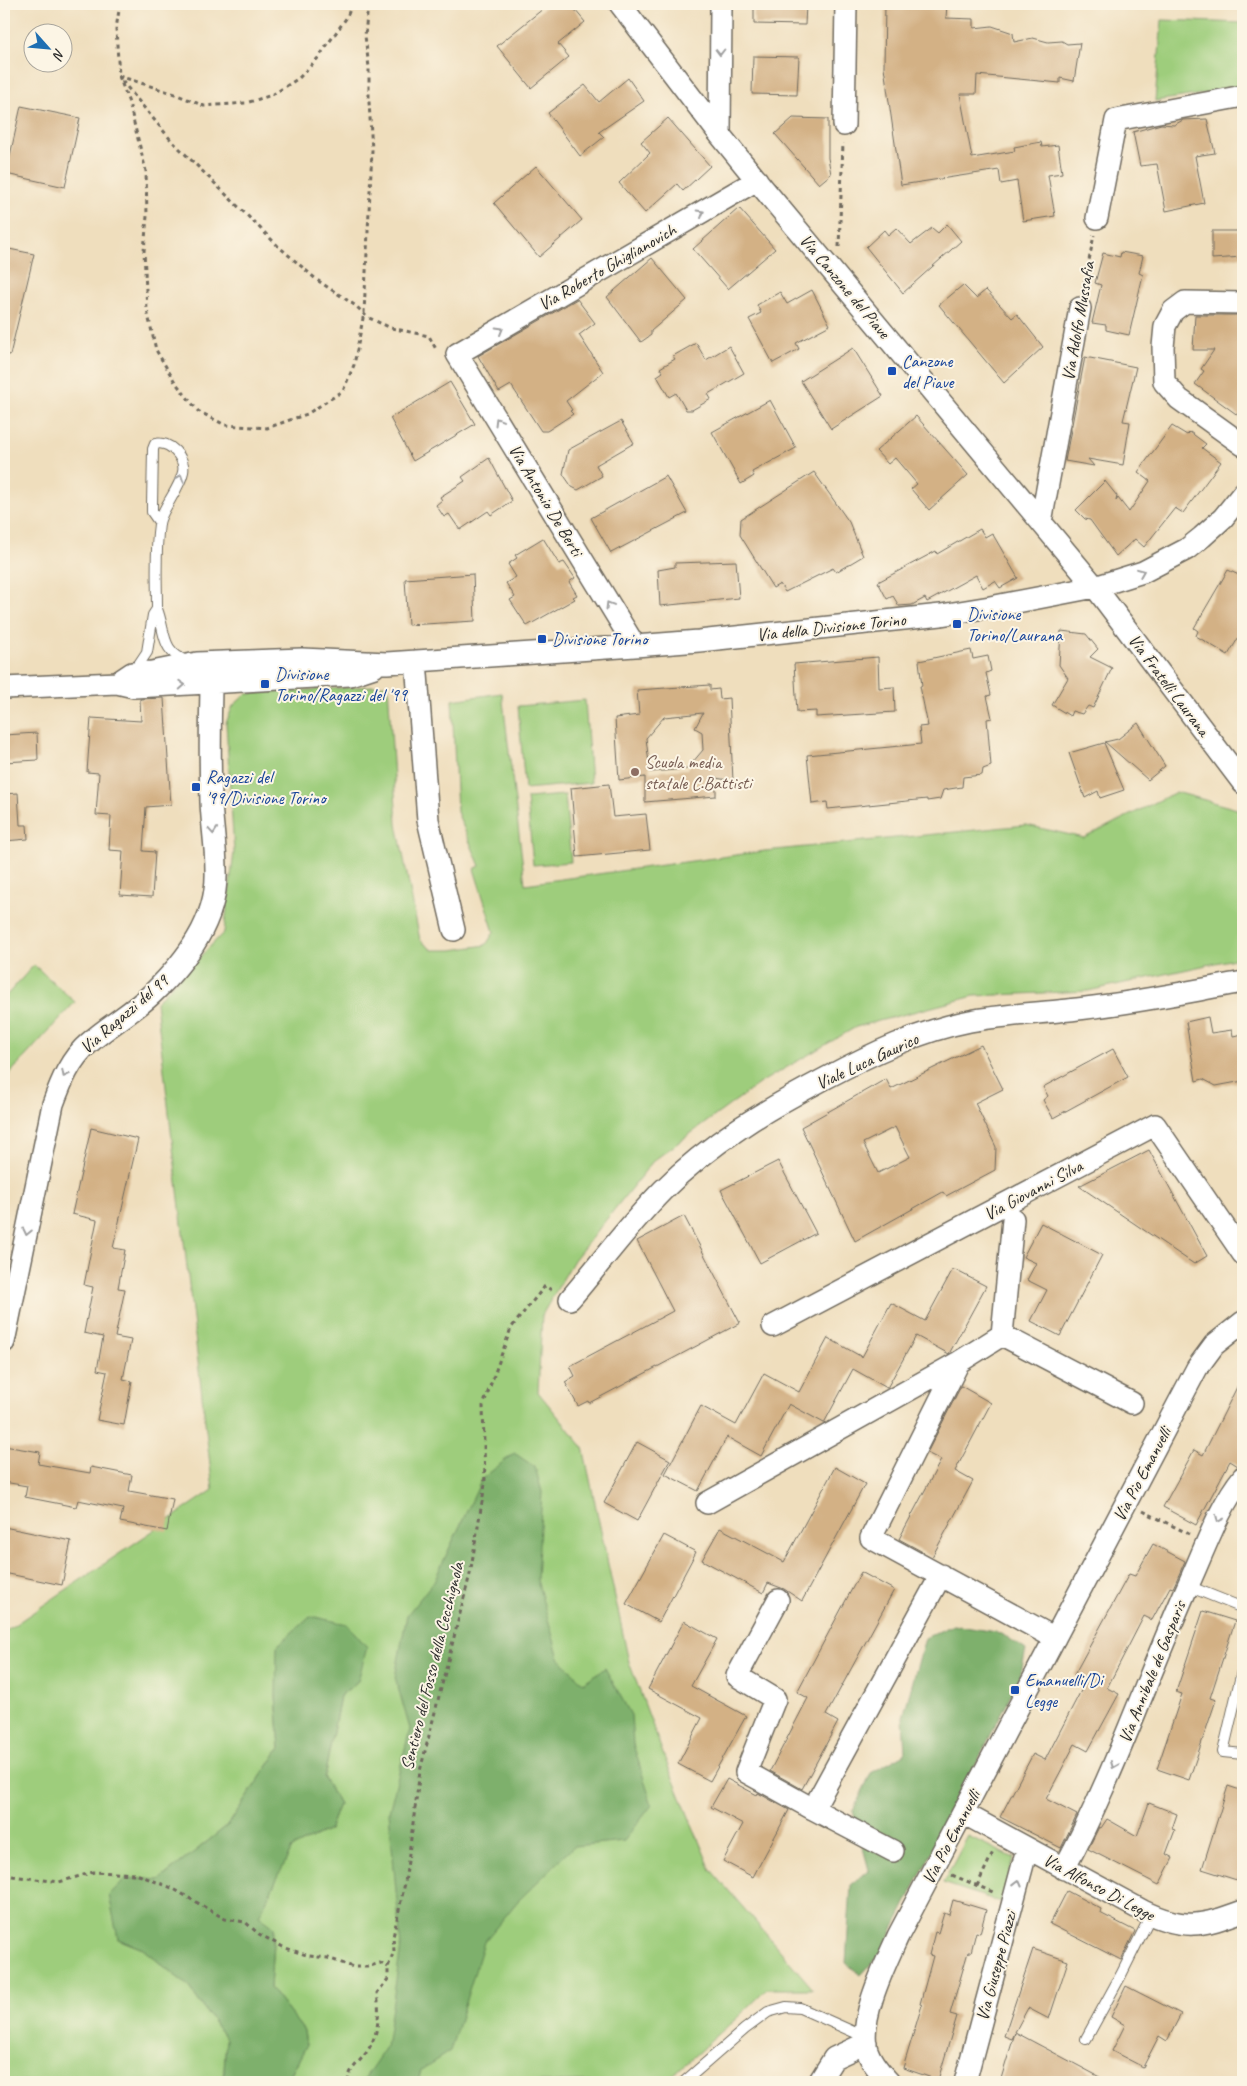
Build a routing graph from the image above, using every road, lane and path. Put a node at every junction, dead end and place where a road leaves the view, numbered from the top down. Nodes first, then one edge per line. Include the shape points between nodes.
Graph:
1 (120, 4) edge
2 (352, 4) edge
3 (368, 4) edge
4 (620, 4) edge
5 (721, 4) edge
6 (846, 4) edge
7 (119, 76) junction
8 (1243, 96) edge
9 (843, 132) joint
10 (720, 135) junction
11 (757, 180) junction
12 (1097, 218) joint
13 (838, 277) junction
14 (1243, 304) edge
15 (1080, 308) joint
16 (364, 313) junction
17 (436, 348) dead end
18 (457, 354) joint
19 (1243, 445) edge
20 (1243, 494) edge
21 (159, 522) junction
22 (1041, 522) junction
23 (1095, 587) junction
24 (157, 609) junction
25 (635, 646) junction
26 (314, 659) junction
27 (416, 661) junction
28 (197, 664) junction
29 (387, 664) junction
30 (124, 678) junction
31 (212, 683) junction
32 (4, 688) edge
33 (1243, 783) edge
34 (454, 930) dead end
35 (1243, 982) edge
36 (1013, 1219) dead end
37 (1243, 1254) edge
38 (570, 1299) joint
39 (1243, 1322) edge
40 (773, 1326) dead end
41 (1002, 1335) junction
42 (4, 1342) edge
43 (959, 1362) junction
44 (1132, 1404) dead end
45 (1243, 1477) edge
46 (707, 1503) dead end
47 (1144, 1511) dead end
48 (1197, 1538) dead end
49 (941, 1575) junction
50 (1188, 1586) junction
51 (778, 1600) dead end
52 (1243, 1608) edge
53 (1055, 1638) junction
54 (1243, 1667) edge
55 (1243, 1754) edge
56 (813, 1809) junction
57 (963, 1814) junction
58 (1001, 1835) junction
59 (1027, 1849) junction
60 (893, 1851) dead end
61 (1064, 1869) junction
62 (934, 1870) junction
63 (4, 1875) edge
64 (977, 1886) junction
65 (1014, 1900) junction
66 (1243, 1911) edge
67 (1151, 1915) junction
68 (388, 1967) junction
69 (1086, 2039) dead end
70 (865, 2040) junction
71 (348, 2082) edge
72 (684, 2082) edge
73 (819, 2082) edge
74 (889, 2082) edge
75 (965, 2082) edge

1 - 7 path via 116,29
2 - 7 path via 347,17 318,58 299,78 272,95 246,103 204,106
3 - 16 path via 365,36 372,150
4 - 10 street, Via Canzone del Piave
5 -> 10 street
6 - 9 street
7 - 16 path via 171,140 278,246 317,280
7 - 16 path via 146,171 144,251 147,310 156,350 198,411 225,425 267,428 307,414 343,391 354,365
8 - 12 street via 1116,120
9 - 13 path
10 - 11 street, Via Canzone del Piave
11 - 13 street, Via Canzone del Piave
18 -> 11 street, Via Roberto Ghiglianovich
12 - 15 path, Via Adolfo Mussafia
13 - 22 street, Via Canzone del Piave
14 - 19 street via 1185,302 1173,311 1165,326 1163,347 1164,382 1179,399
15 - 22 street, Via Adolfo Mussafia
16 - 17 path via 391,328 429,336
25 -> 18 street, Via Antonio De Berti
23 -> 20 street, Via della Divisione Torino via 1143,572 1187,548 1224,518
21 -> 21 lane via 183,472 181,458 164,443 155,444 153,449 152,512
21 - 24 lane
22 - 23 street, Via Canzone del Piave
23 - 25 street, Via della Divisione Torino via 941,615
23 - 33 street, Via Fratelli Laurana
24 - 28 lane via 167,646 182,660
24 - 30 lane via 153,615 147,652
25 - 27 street, Via della Divisione Torino
26 - 28 street, Via della Divisione Torino
26 - 29 street, Via della Divisione Torino
26 - 31 street via 218,673
27 - 29 street, Via della Divisione Torino
27 - 34 street via 428,820
28 - 30 street, Via della Divisione Torino
29 - 31 street, Via della Divisione Torino via 350,674
30 -> 31 street, Via della Divisione Torino via 134,687
30 - 32 street, Via della Divisione Torino
31 -> 42 street, Via Ragazzi del 99 via 211,804 216,872 208,917 198,939 180,963 152,994 88,1043 59,1086
35 - 38 street, Viale Luca Gaurico via 1121,1004 970,1021 931,1031 871,1056 773,1107 703,1154 663,1191
36 - 41 street
37 - 40 street, Via Giovanni Silva via 1155,1125
38 - 68 path, Sentiero del Fosso della Cecchignola via 545,1286 511,1328 483,1406 485,1484 470,1574 420,1771 405,1883 393,1937 394,1951
39 - 53 street, Via Pio Emanuelli via 1214,1345 1197,1368
41 - 43 street
41 - 44 street
43 - 46 street
43 - 49 street via 871,1538
45 -> 50 street, Via Annibale de Gasparis via 1229,1496
47 - 48 path
49 - 53 street
49 - 56 street
50 - 52 lane
50 -> 61 street, Via Annibale de Gasparis via 1102,1794
51 - 56 street via 737,1676 775,1699 746,1772
53 - 57 street, Via Pio Emanuelli
54 - 55 lane via 1223,1752
56 - 60 street
57 - 58 street, Via Alfonso Di Legge
57 - 62 street, Via Pio Emanuelli
58 - 59 street, Via Alfonso Di Legge
58 - 64 path
59 - 61 street, Via Alfonso Di Legge
65 -> 59 street, Via Giuseppe Piazzi
61 - 67 street, Via Alfonso Di Legge
62 - 64 path
62 - 70 street, Via Pio Emanuelli via 891,1951 870,2009
63 - 68 path via 59,1882 94,1872 136,1874 172,1888 225,1919 244,1922 283,1947 352,1967 380,1963
64 - 65 path
65 - 75 street, Via Giuseppe Piazzi
66 - 67 street, Via Alfonso Di Legge via 1196,1925
67 - 69 lane via 1122,1976
68 - 71 path, Sentiero del Fosso della Cecchignola via 388,1979 377,1993 378,2024 373,2040 366,2054 354,2066
70 - 72 lane via 800,2008 786,2007 768,2012 746,2028
70 - 73 street via 834,2058
70 - 74 street via 869,2055

